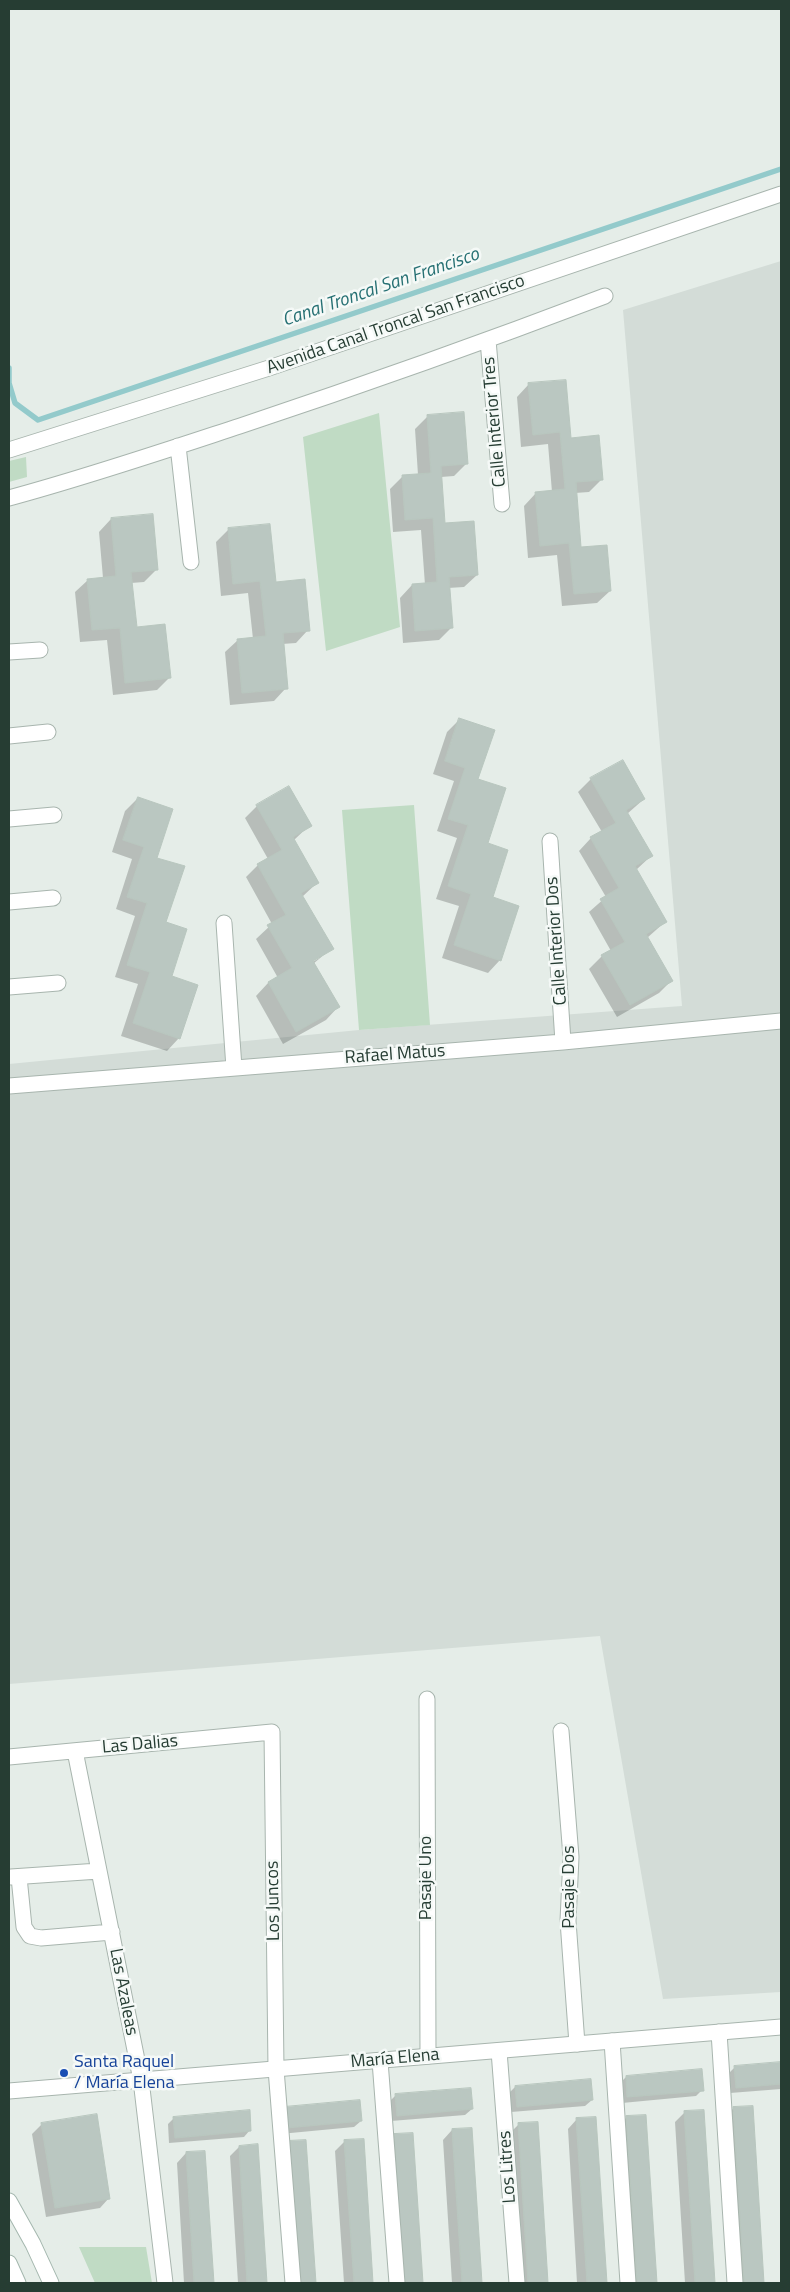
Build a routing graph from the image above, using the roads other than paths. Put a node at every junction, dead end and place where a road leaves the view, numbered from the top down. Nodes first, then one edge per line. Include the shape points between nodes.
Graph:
1 (781, 194) edge
2 (604, 296) dead end
3 (488, 340) junction
4 (178, 446) junction
5 (9, 450) edge
6 (9, 498) edge
7 (502, 504) dead end
8 (191, 562) dead end
9 (40, 650) dead end
10 (9, 652) edge
11 (48, 732) dead end
12 (9, 736) edge
13 (54, 815) dead end
14 (9, 818) edge
15 (550, 841) dead end
16 (53, 898) dead end
17 (9, 902) edge
18 (224, 923) dead end
19 (58, 983) dead end
20 (9, 987) edge
21 (781, 1021) edge
22 (563, 1042) junction
23 (234, 1068) junction
24 (9, 1086) edge
25 (426, 1700) dead end
26 (561, 1731) dead end
27 (272, 1732) joint
28 (75, 1750) junction
29 (9, 1757) edge
30 (99, 1871) junction
31 (14, 1877) edge
32 (112, 1932) junction
33 (781, 2027) edge
34 (718, 2032) junction
35 (612, 2041) junction
36 (577, 2044) junction
37 (499, 2051) junction
38 (428, 2056) junction
39 (380, 2061) junction
40 (276, 2069) junction
41 (141, 2080) junction
42 (9, 2091) edge
43 (9, 2201) edge
44 (9, 2263) edge
45 (18, 2283) edge
46 (51, 2283) edge
47 (165, 2283) edge
48 (293, 2283) edge
49 (397, 2283) edge
50 (517, 2283) edge
51 (628, 2283) edge
52 (735, 2283) edge

1 - 5 street, Avenida Canal Troncal San Francisco via 269,368
2 - 3 street
3 - 4 street
3 - 7 street, Calle Interior Tres
4 - 6 street
4 - 8 street
9 - 10 street
11 - 12 street
13 - 14 street
15 - 22 street, Calle Interior Dos
16 - 17 street
18 - 23 street
19 - 20 street
21 - 22 street, Rafael Matus
22 - 23 street, Rafael Matus
23 - 24 street, Rafael Matus
25 - 38 street, Pasaje Uno
26 - 36 street, Pasaje Dos via 571,1857 568,1921
27 - 28 street, Las Dalias
27 - 40 street, Los Juncos
28 - 29 street, Las Dalias
28 - 30 street, Las Azaleas
30 - 31 street, Las Azaleas
30 - 32 street, Las Azaleas
31 - 32 street, Las Azaleas via 24,1927 30,1936 42,1938
32 - 41 street, Las Azaleas
33 - 34 street, María Elena
34 - 35 street, María Elena
34 - 52 street
35 - 36 street, María Elena
35 - 51 street
36 - 37 street, María Elena
37 - 38 street, María Elena
37 - 50 street, Los Litres
38 - 39 street, María Elena
39 - 40 street, María Elena
39 - 49 street
40 - 41 street, María Elena
40 - 48 street, Los Juncos
41 - 42 street, María Elena
41 - 47 street, Las Azaleas
43 - 46 street
44 - 45 street

